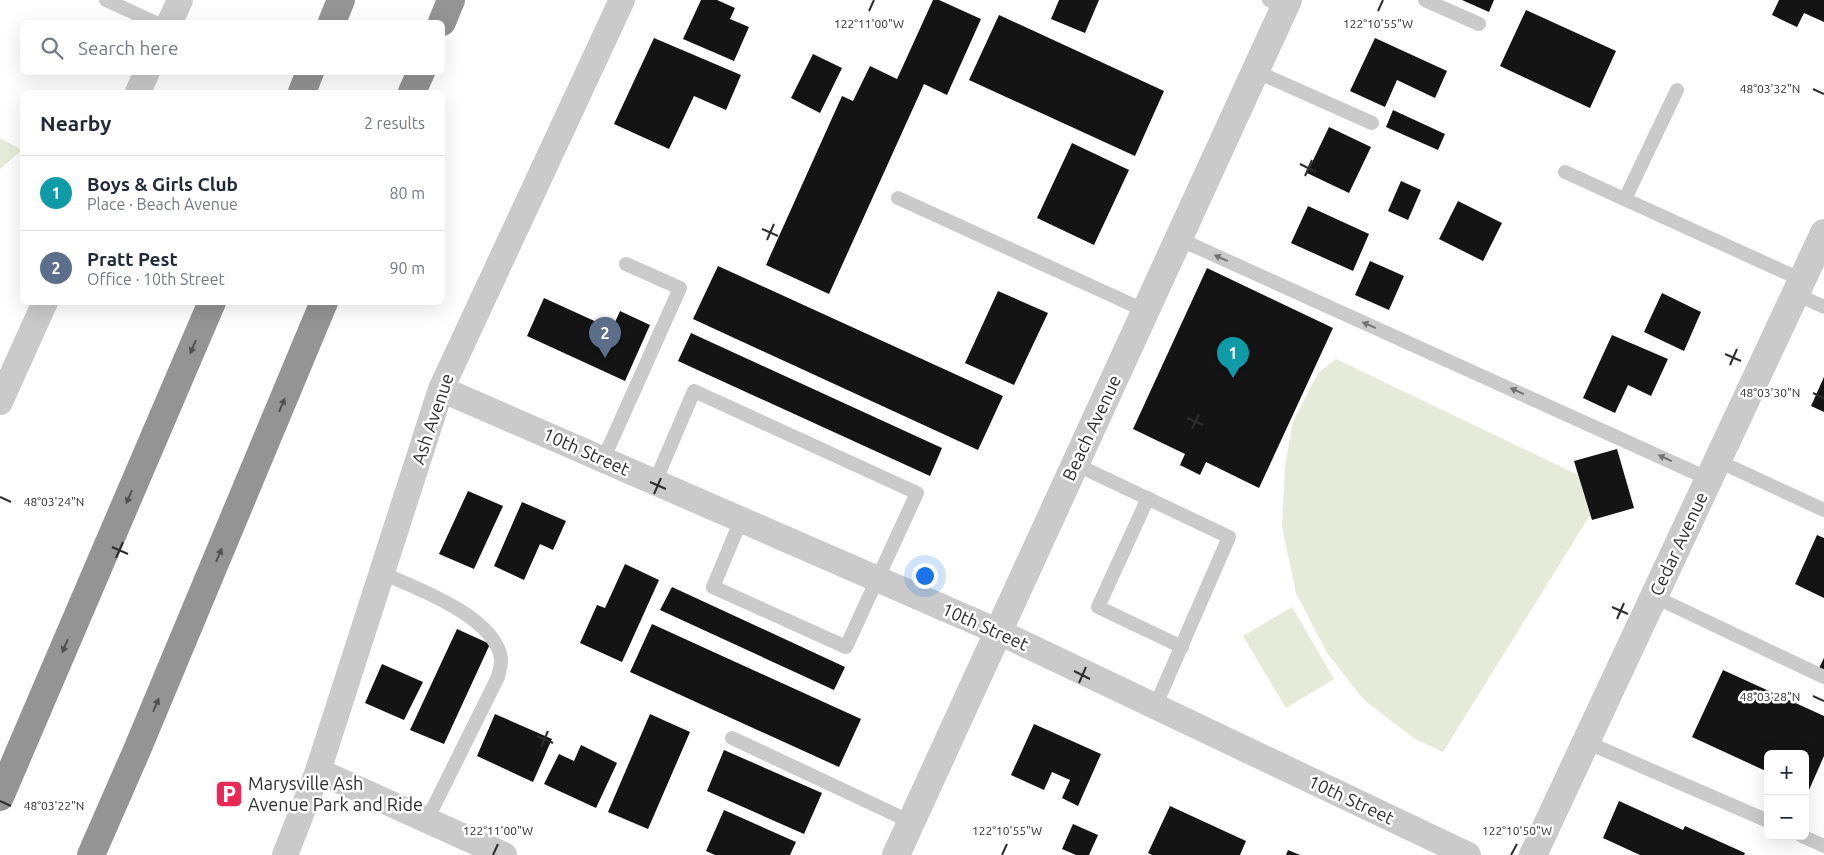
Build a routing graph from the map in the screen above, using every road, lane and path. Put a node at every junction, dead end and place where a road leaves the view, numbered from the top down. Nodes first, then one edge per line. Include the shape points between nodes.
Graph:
1 (180, 0) edge
2 (341, 0) edge
3 (451, 0) edge
4 (622, 0) edge
5 (1425, 0) edge
6 (109, 1) edge
7 (1280, 3) edge
8 (150, 20) edge
9 (171, 20) edge
10 (333, 20) edge
11 (443, 20) edge
12 (1479, 24) dead end
13 (1255, 71) junction
14 (146, 75) edge
15 (309, 75) edge
16 (420, 75) edge
17 (139, 90) edge
18 (303, 90) edge
19 (413, 90) edge
20 (1677, 90) dead end
21 (1372, 123) dead end
22 (1565, 172) dead end
23 (898, 198) dead end
24 (1625, 199) junction
25 (1824, 233) edge
26 (1179, 239) junction
27 (626, 264) dead end
28 (1799, 287) junction
29 (43, 305) edge
30 (211, 305) edge
31 (323, 305) edge
32 (1824, 307) edge
33 (1146, 311) junction
34 (441, 389) junction
35 (0, 402) edge
36 (603, 460) junction
37 (1075, 464) junction
38 (1714, 470) junction
39 (655, 482) junction
40 (1148, 498) junction
41 (1824, 510) edge
42 (742, 520) junction
43 (382, 573) junction
44 (876, 579) junction
45 (1654, 596) junction
46 (998, 632) junction
47 (1182, 647) junction
48 (1824, 677) edge
49 (1156, 707) junction
50 (732, 738) dead end
51 (1586, 742) junction
52 (137, 750) junction
53 (318, 771) junction
54 (0, 797) edge
55 (1764, 819) edge
56 (427, 820) junction
57 (911, 822) junction
58 (1809, 839) edge
59 (1824, 846) edge
60 (91, 855) edge
61 (101, 855) edge
62 (284, 855) edge
63 (504, 855) edge
64 (896, 855) edge
65 (1468, 855) edge
66 (1533, 855) edge

1 - 9 street
2 - 10 highway
3 - 11 highway
4 - 34 street, Ash Avenue
5 - 12 lane
6 - 8 lane
7 - 13 street, Beach Avenue
13 - 21 lane
13 - 26 street, Beach Avenue
14 - 17 street
15 - 18 highway
16 - 19 highway
20 - 24 lane
22 - 24 lane
23 - 33 lane
24 - 28 lane
25 - 28 street, Cedar Avenue
26 - 33 street, Beach Avenue
38 -> 26 lane
27 - 36 lane via 680,288
28 - 32 lane
28 - 38 street, Cedar Avenue
29 - 35 street
30 -> 54 highway
52 -> 31 highway
33 - 37 street, Beach Avenue
34 - 36 street, 10th Street
34 - 43 street, Ash Avenue
36 - 39 street, 10th Street
37 - 40 lane
37 - 46 street, Beach Avenue
38 - 41 lane
38 - 45 street, Cedar Avenue
39 - 42 street, 10th Street
39 - 44 lane via 694,391 917,493
40 - 47 lane via 1229,537
40 - 47 lane via 1098,607
42 - 44 street, 10th Street
42 - 44 lane via 713,587 846,647
43 - 53 street, Ash Avenue
43 - 56 lane via 465,613 496,643 501,659 498,677
44 - 46 street, 10th Street
45 - 48 lane
45 - 51 street, Cedar Avenue
46 - 49 street, 10th Street
46 - 57 street, Beach Avenue
47 - 49 lane
49 - 65 street, 10th Street
50 - 57 lane
51 - 55 lane
51 - 66 street, Cedar Avenue
52 - 60 highway
52 - 61 highway
53 - 56 street
53 - 62 street, Ash Avenue
56 - 63 street
57 - 64 street, Beach Avenue
58 - 59 lane

